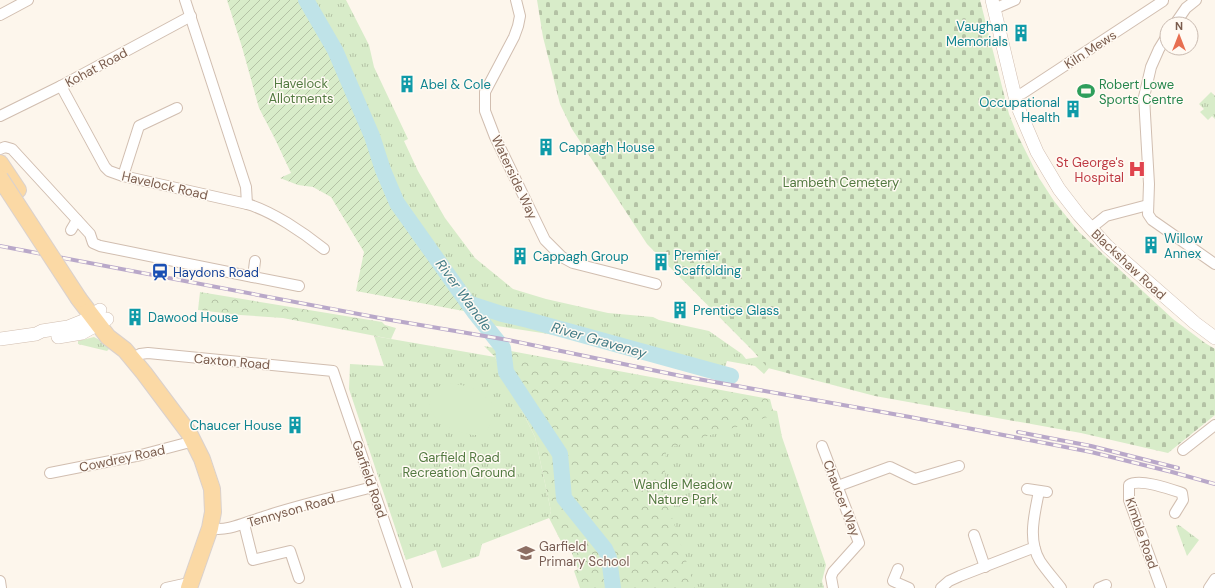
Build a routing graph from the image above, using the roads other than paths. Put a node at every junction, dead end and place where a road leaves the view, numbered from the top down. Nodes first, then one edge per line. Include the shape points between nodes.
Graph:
1 (28, 0) edge
2 (185, 0) edge
3 (516, 0) edge
4 (1015, 0) edge
5 (1163, 0) edge
6 (1196, 0) edge
7 (993, 4) edge
8 (0, 15) edge
9 (191, 16) junction
10 (1180, 16) edge
11 (1159, 49) edge
12 (61, 86) junction
13 (1015, 96) junction
14 (178, 108) dead end
15 (0, 116) edge
16 (0, 149) edge
17 (3, 172) edge
18 (123, 176) junction
19 (248, 204) junction
20 (1148, 205) junction
21 (77, 220) junction
22 (1091, 228) junction
23 (71, 230) dead end
24 (324, 249) dead end
25 (255, 261) dead end
26 (1215, 264) edge
27 (253, 277) junction
28 (656, 284) dead end
29 (299, 286) dead end
30 (99, 317) junction
31 (1215, 338) edge
32 (0, 339) edge
33 (128, 354) junction
34 (333, 371) joint
35 (1215, 425) edge
36 (194, 441) junction
37 (822, 446) dead end
38 (1183, 450) dead end
39 (959, 466) dead end
40 (50, 473) dead end
41 (838, 486) junction
42 (372, 487) junction
43 (1027, 489) dead end
44 (1175, 513) dead end
45 (244, 524) junction
46 (210, 528) junction
47 (974, 535) dead end
48 (1035, 549) junction
49 (984, 567) junction
50 (898, 569) dead end
51 (299, 578) dead end
52 (1215, 579) edge
53 (0, 581) edge
54 (891, 585) edge
55 (189, 587) edge
56 (1, 588) edge
57 (166, 588) edge
58 (407, 588) edge
59 (833, 588) edge
60 (908, 588) edge
61 (941, 588) edge
62 (1061, 588) edge
63 (1161, 588) edge
64 (1209, 588) edge

1 - 8 street
2 - 9 street
3 - 28 street, Waterside Way via 520,16 518,26 485,92 485,111 545,240 573,263
4 - 7 street
5 - 13 street, Kiln Mews
6 - 10 street
7 - 13 street, Blackshaw Road
9 - 12 street, Kohat Road
9 - 19 street via 246,187
11 - 20 street via 1151,67 1144,97
12 - 15 street, Kohat Road
12 - 18 street, Havelock Road via 105,167
13 - 22 street, Blackshaw Road via 1029,135 1046,169
14 - 18 street via 139,126
16 - 21 street via 12,149
17 - 30 main road
18 - 19 street, Havelock Road
19 - 24 street, Havelock Road via 303,232
20 - 22 street via 1106,216
20 - 26 street via 1148,214 1152,220
21 - 23 street
21 - 27 street via 90,234 93,243 100,246
22 - 31 street, Blackshaw Road via 1140,276
25 - 27 street
27 - 29 street
30 - 32 street via 68,327
30 - 33 main road via 108,338
33 - 34 street, Caxton Road via 148,353
33 - 36 main road
34 - 42 street, Garfield Road
35 - 38 street
36 - 40 street, Cowdrey Road via 141,455
36 - 46 main road via 212,489 213,512
37 - 41 street, Chaucer Way
39 - 41 street via 915,479 890,467
41 - 59 street, Chaucer Way via 860,542 833,572
42 - 45 street, Tennyson Road
42 - 58 street, Garfield Road
43 - 48 street via 1043,491 1033,532
44 - 63 street, Kimble Road via 1183,500 1182,493 1138,482 1129,485 1129,500
45 - 46 street, Tennyson Road via 216,530
45 - 51 street via 253,560 290,551
46 - 55 main road
47 - 49 street
48 - 49 street
48 - 62 street via 1040,561
49 - 61 street via 949,581
50 - 54 street
52 - 64 street
53 - 56 street
54 - 60 street
55 - 57 street via 184,584

